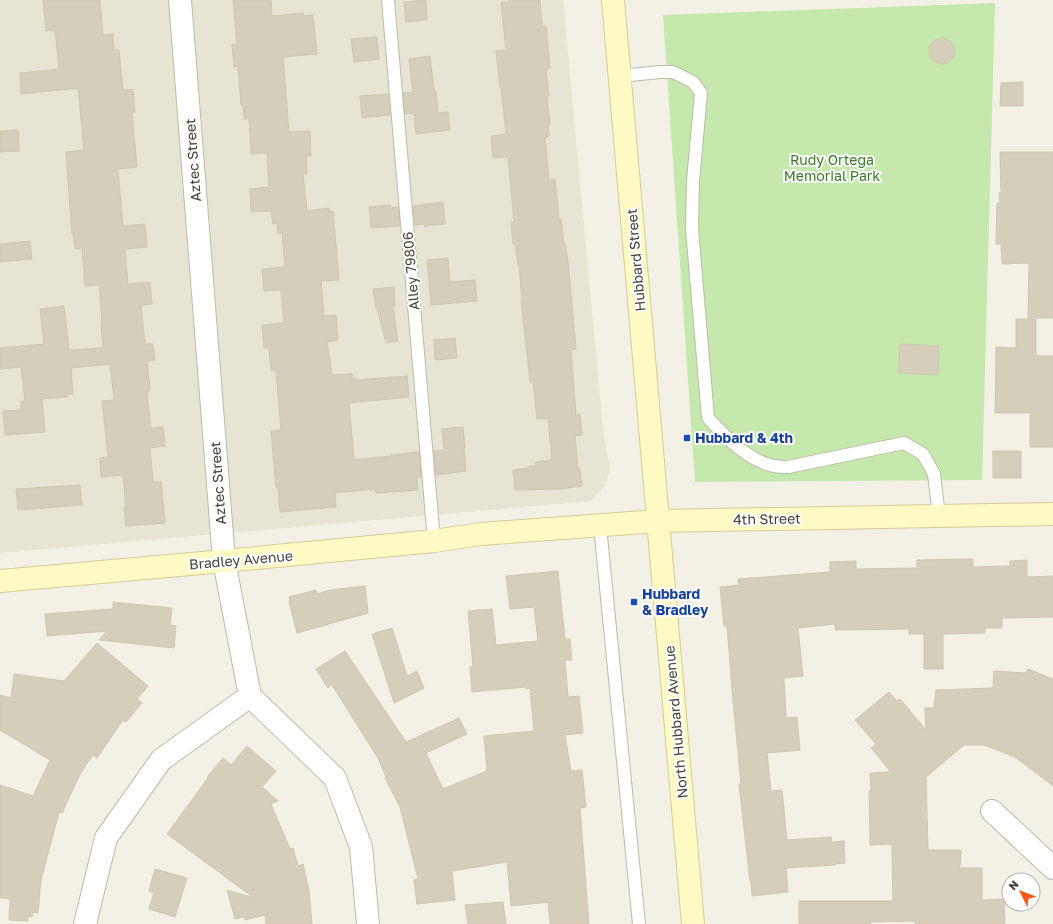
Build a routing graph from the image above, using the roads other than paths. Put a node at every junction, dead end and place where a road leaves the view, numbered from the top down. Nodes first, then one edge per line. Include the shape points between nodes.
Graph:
1 (180, 0) edge
2 (388, 0) edge
3 (613, 0) edge
4 (620, 76) junction
5 (1053, 514) edge
6 (938, 516) junction
7 (658, 521) junction
8 (600, 526) junction
9 (482, 534) joint
10 (434, 541) junction
11 (224, 561) junction
12 (0, 581) edge
13 (250, 696) junction
14 (992, 811) dead end
15 (1053, 868) edge
16 (85, 924) edge
17 (368, 924) edge
18 (639, 924) edge
19 (693, 924) edge

1 - 11 street, Aztec Street
2 - 10 lane, Alley 79806
3 - 4 street, Hubbard Street
4 - 6 lane via 673,72 693,82 701,94 693,181 692,229 708,418 752,458 770,466 788,467 904,443 923,454 934,474
4 - 7 street, Hubbard Street
5 - 6 street, 4th Street
6 - 7 street, 4th Street
7 - 8 street, 4th Street
7 - 19 street, North Hubbard Avenue
8 - 9 street, 4th Street
8 - 18 lane
9 - 10 street, Bradley Avenue
10 - 11 street, Bradley Avenue
11 - 12 street, Bradley Avenue
11 - 13 street, Aztec Street
13 - 16 street via 161,760 106,838
13 - 17 street via 335,778 361,847
14 - 15 street

